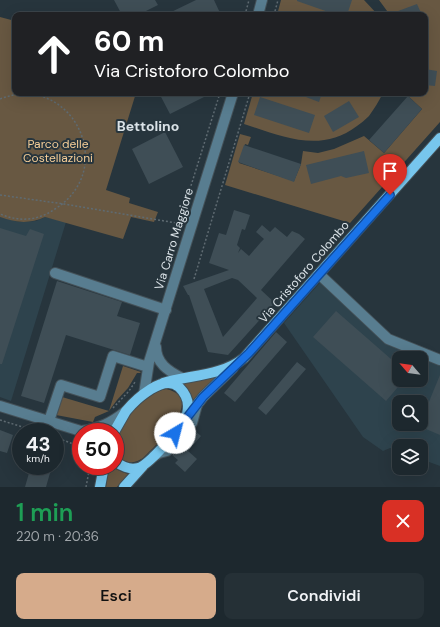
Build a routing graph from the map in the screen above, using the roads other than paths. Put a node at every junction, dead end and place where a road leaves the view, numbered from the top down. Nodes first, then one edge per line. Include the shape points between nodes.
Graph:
1 (262, 0) edge
2 (259, 12) edge
3 (232, 96) edge
4 (440, 138) edge
5 (55, 273) dead end
6 (319, 274) junction
7 (166, 310) junction
8 (156, 341) junction
9 (440, 360) edge
10 (237, 363) junction
11 (148, 367) junction
12 (175, 379) junction
13 (144, 394) junction
14 (198, 403) junction
15 (0, 406) edge
16 (127, 411) junction
17 (185, 419) junction
18 (49, 420) junction
19 (109, 423) edge
20 (120, 423) edge
21 (72, 427) edge
22 (146, 463) junction
23 (124, 466) edge
24 (102, 475) edge
25 (100, 487) edge
26 (124, 487) edge

1 - 2 street
3 - 7 street, Via Carro Maggiore
4 - 6 main road, Via Cristoforo Colombo
5 - 7 street
6 - 9 street via 388,339
6 - 10 main road, Via Cristoforo Colombo via 249,353
7 - 8 street, Via Carro Maggiore
8 - 11 street, Via Carro Maggiore
8 - 12 street via 157,356
10 - 12 main road, Via Cristoforo Colombo via 217,371
10 - 14 main road
11 - 13 street, Via Carro Maggiore
11 - 18 street via 113,356 100,397 60,385
12 - 13 main road, Via Cristoforo Colombo
12 - 17 main road via 188,403
13 - 16 main road, Via Cristoforo Colombo
14 - 17 main road
14 - 22 street via 192,423 167,451 159,453
15 - 18 street
16 - 19 street
16 - 20 main road, Via Cristoforo Colombo
17 - 22 main road
18 - 21 street
22 - 23 main road via 132,468
22 - 26 main road
24 - 25 main road

